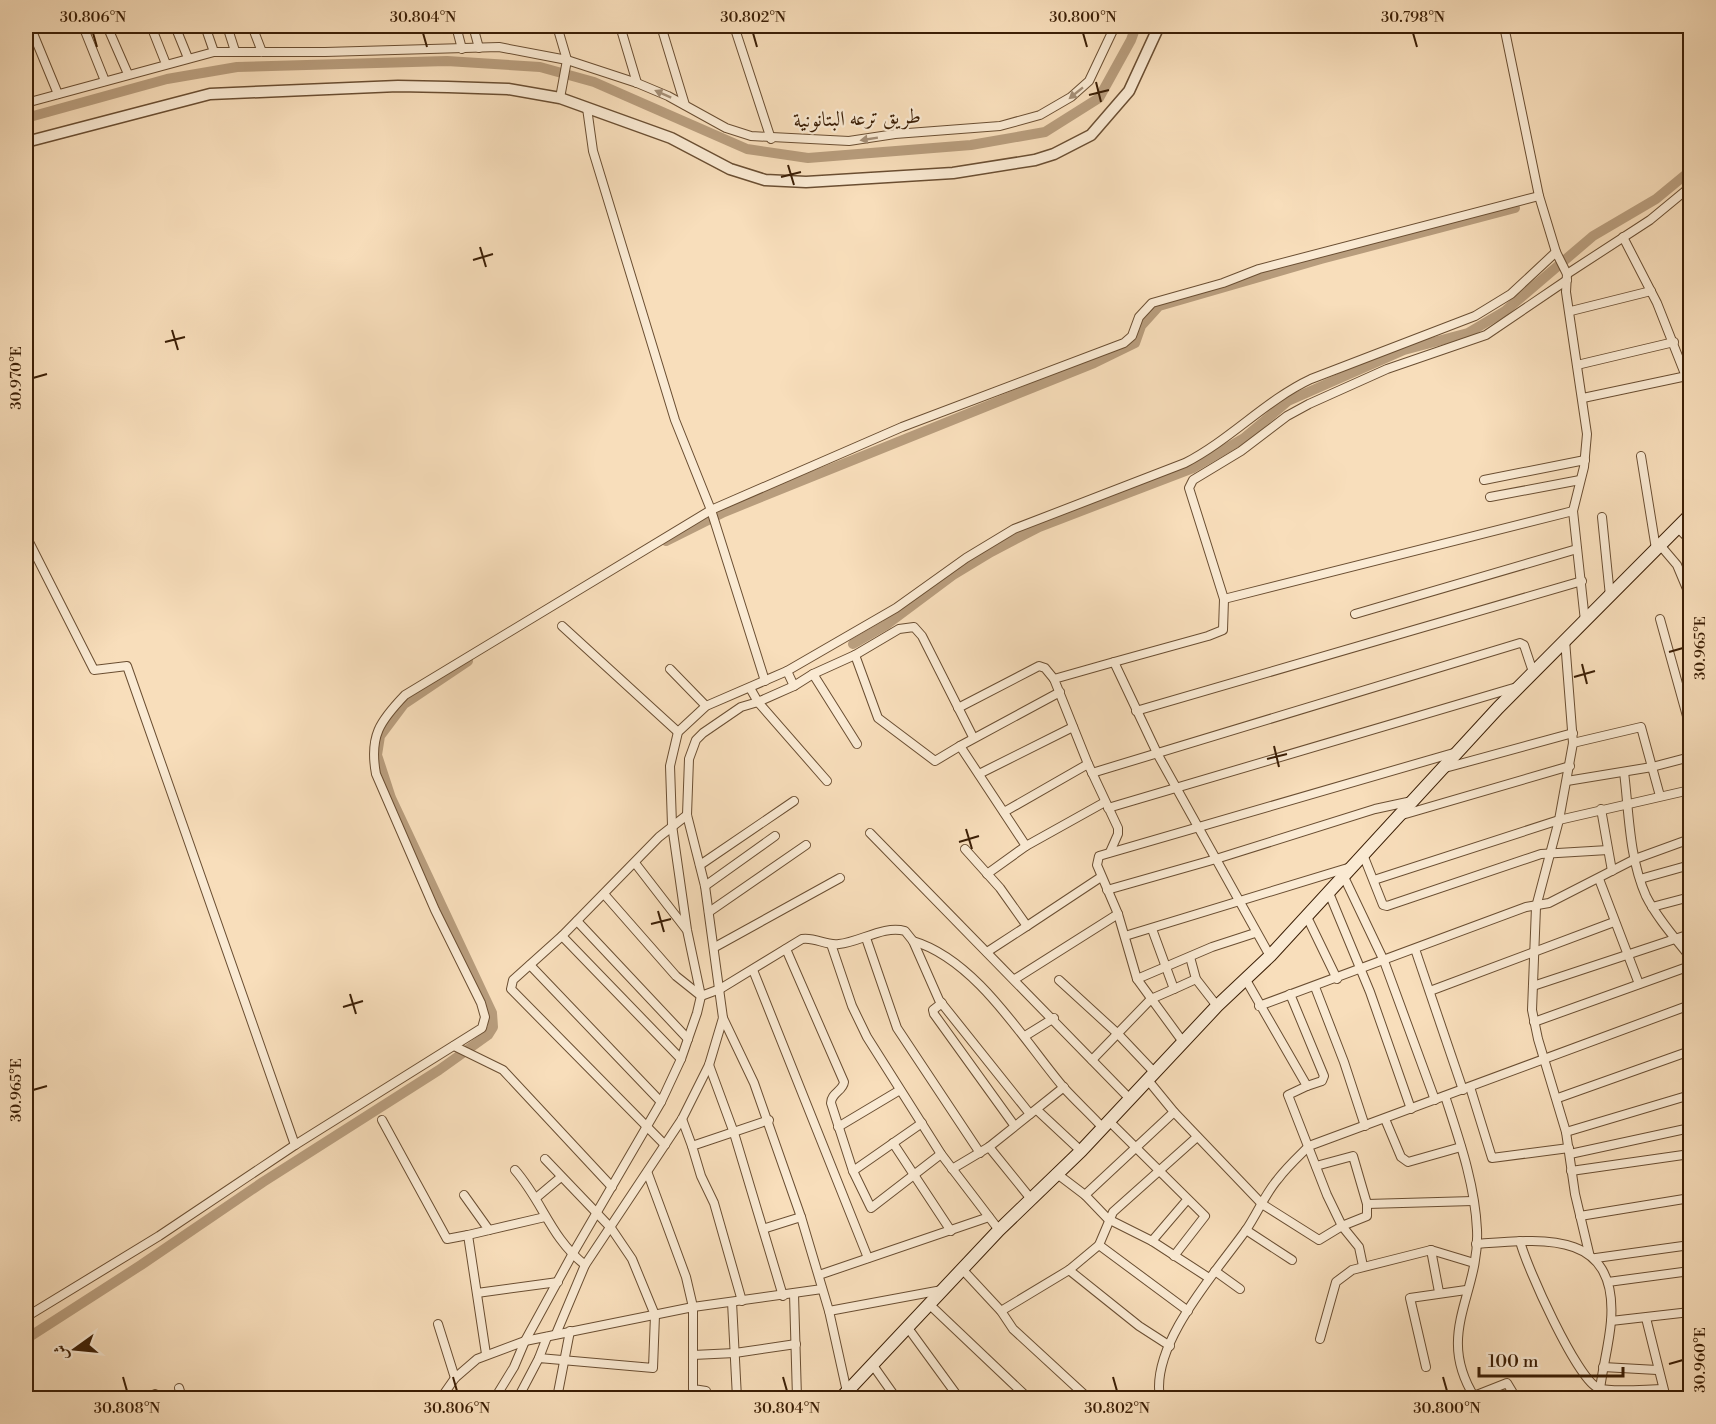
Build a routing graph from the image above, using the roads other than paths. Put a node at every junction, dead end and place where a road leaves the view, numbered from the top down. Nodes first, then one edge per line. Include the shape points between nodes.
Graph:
1 (30, 26) edge
2 (83, 26) edge
3 (107, 26) edge
4 (151, 26) edge
5 (175, 26) edge
6 (205, 26) edge
7 (227, 26) edge
8 (252, 26) edge
9 (456, 26) edge
10 (473, 26) edge
11 (558, 26) edge
12 (620, 26) edge
13 (661, 26) edge
14 (734, 26) edge
15 (1115, 26) edge
16 (1160, 26) edge
17 (1504, 26) edge
18 (479, 48) junction
19 (462, 49) junction
20 (235, 51) junction
21 (214, 52) junction
22 (262, 52) junction
23 (188, 58) junction
24 (166, 64) junction
25 (567, 64) junction
26 (128, 74) junction
27 (105, 81) junction
28 (638, 83) junction
29 (58, 94) junction
30 (560, 98) junction
31 (26, 103) edge
32 (685, 105) junction
33 (587, 108) junction
34 (771, 139) junction
35 (26, 142) edge
36 (1690, 187) edge
37 (1539, 196) junction
38 (1623, 237) junction
39 (1557, 255) junction
40 (1567, 274) junction
41 (1651, 291) junction
42 (1570, 311) junction
43 (1674, 342) junction
44 (1576, 365) junction
45 (1583, 398) junction
46 (1641, 456) dead end
47 (1585, 459) junction
48 (1484, 480) dead end
49 (1580, 480) junction
50 (1490, 497) dead end
51 (1573, 511) junction
52 (713, 515) junction
53 (1690, 515) edge
54 (1602, 517) dead end
55 (1678, 528) junction
56 (26, 536) edge
57 (1690, 540) edge
58 (1658, 547) junction
59 (1577, 549) junction
60 (1582, 581) junction
61 (1690, 596) edge
62 (1610, 597) junction
63 (1224, 599) junction
64 (1355, 614) dead end
65 (1660, 619) dead end
66 (1585, 621) junction
67 (562, 626) dead end
68 (1565, 640) junction
69 (855, 655) junction
70 (1114, 662) junction
71 (670, 669) dead end
72 (787, 671) junction
73 (1533, 672) junction
74 (813, 674) junction
75 (1054, 679) junction
76 (765, 681) junction
77 (794, 686) junction
78 (1520, 686) junction
79 (750, 688) junction
80 (1060, 692) junction
81 (758, 702) junction
82 (706, 706) junction
83 (958, 708) junction
84 (1136, 711) junction
85 (1073, 727) junction
86 (1690, 727) edge
87 (678, 732) junction
88 (1573, 733) junction
89 (973, 738) junction
90 (1573, 743) junction
91 (857, 744) dead end
92 (960, 746) junction
93 (1460, 751) junction
94 (1158, 755) junction
95 (1690, 757) edge
96 (1570, 766) junction
97 (1652, 767) junction
98 (1445, 768) junction
99 (1090, 769) junction
100 (1624, 772) junction
101 (979, 774) junction
102 (827, 781) dead end
103 (1567, 781) junction
104 (1176, 787) junction
105 (1690, 790) edge
106 (1660, 796) junction
107 (1416, 800) junction
108 (794, 801) dead end
109 (1628, 804) junction
110 (1106, 805) junction
111 (1601, 810) junction
112 (1004, 812) junction
113 (687, 815) junction
114 (1402, 815) junction
115 (1559, 820) junction
116 (672, 825) junction
117 (1200, 827) junction
118 (870, 833) dead end
119 (775, 836) dead end
120 (1690, 839) edge
121 (806, 845) dead end
122 (1026, 846) junction
123 (964, 849) dead end
124 (1608, 850) junction
125 (1110, 852) junction
126 (1550, 853) junction
127 (1216, 859) junction
128 (1635, 859) junction
129 (1359, 862) junction
130 (635, 863) junction
131 (700, 865) junction
132 (1690, 865) edge
133 (1612, 871) junction
134 (987, 874) junction
135 (1101, 877) junction
136 (1344, 877) junction
137 (840, 878) dead end
138 (1599, 879) junction
139 (1640, 879) junction
140 (1374, 880) junction
141 (705, 886) junction
142 (1107, 890) junction
143 (1329, 893) junction
144 (604, 894) junction
145 (1690, 897) edge
146 (1238, 900) junction
147 (1536, 907) junction
148 (1652, 907) junction
149 (709, 912) junction
150 (1118, 914) junction
151 (1307, 917) junction
152 (577, 921) junction
153 (1614, 922) junction
154 (1027, 926) junction
155 (1152, 928) junction
156 (687, 930) junction
157 (1255, 933) junction
158 (1690, 934) edge
159 (562, 936) junction
160 (1125, 936) junction
161 (866, 938) junction
162 (1676, 938) junction
163 (914, 941) junction
164 (831, 944) junction
165 (715, 947) junction
166 (786, 949) junction
167 (1415, 949) junction
168 (987, 952) junction
169 (1534, 953) junction
170 (1627, 955) junction
171 (1270, 956) junction
172 (1190, 957) junction
173 (1690, 957) edge
174 (1384, 961) junction
175 (530, 965) junction
176 (1690, 966) edge
177 (1164, 968) junction
178 (1361, 969) junction
179 (753, 970) junction
180 (1137, 979) junction
181 (1196, 979) junction
182 (1337, 979) junction
183 (1015, 980) junction
184 (1059, 980) dead end
185 (1246, 980) junction
186 (1639, 984) junction
187 (1533, 986) junction
188 (1315, 987) junction
189 (720, 989) junction
190 (1173, 989) junction
191 (1430, 991) junction
192 (1290, 994) junction
193 (701, 996) junction
194 (1151, 999) junction
195 (942, 1003) junction
196 (1690, 1005) edge
197 (1217, 1006) junction
198 (1259, 1006) junction
199 (723, 1018) junction
200 (1054, 1018) junction
201 (1534, 1022) junction
202 (1119, 1034) junction
203 (1025, 1036) junction
204 (688, 1039) junction
205 (1183, 1041) junction
206 (454, 1046) junction
207 (1690, 1051) edge
208 (1544, 1058) junction
209 (681, 1059) junction
210 (1092, 1060) junction
211 (709, 1065) junction
212 (1151, 1075) junction
213 (1306, 1086) junction
214 (1064, 1087) junction
215 (1466, 1088) junction
216 (900, 1090) junction
217 (1690, 1095) edge
218 (1445, 1096) junction
219 (1129, 1098) junction
220 (1558, 1098) junction
221 (1435, 1100) junction
222 (661, 1102) junction
223 (1411, 1109) junction
224 (1033, 1112) junction
225 (1174, 1112) junction
226 (682, 1119) junction
227 (1385, 1119) junction
228 (382, 1120) dead end
229 (769, 1120) junction
230 (922, 1123) junction
231 (1014, 1125) junction
232 (1106, 1125) junction
233 (1365, 1126) junction
234 (838, 1127) junction
235 (647, 1128) junction
236 (1690, 1128) edge
237 (1566, 1132) junction
238 (734, 1133) junction
239 (1197, 1137) junction
240 (893, 1143) junction
241 (296, 1144) junction
242 (665, 1145) junction
243 (692, 1146) junction
244 (1136, 1146) junction
245 (1310, 1146) junction
246 (989, 1147) junction
247 (1461, 1147) junction
248 (1081, 1150) junction
249 (1569, 1151) junction
250 (980, 1153) junction
251 (941, 1154) junction
252 (1690, 1154) edge
253 (545, 1159) dead end
254 (1316, 1166) junction
255 (952, 1169) junction
256 (515, 1170) dead end
257 (854, 1171) junction
258 (1159, 1171) junction
259 (1571, 1171) junction
260 (1056, 1173) junction
261 (648, 1174) junction
262 (915, 1174) junction
263 (561, 1177) junction
264 (612, 1187) junction
265 (464, 1195) dead end
266 (1085, 1195) junction
267 (536, 1198) junction
268 (1690, 1198) edge
269 (1030, 1199) junction
270 (1187, 1200) junction
271 (1473, 1201) junction
272 (1262, 1204) junction
273 (1367, 1204) junction
274 (596, 1214) junction
275 (1580, 1216) junction
276 (545, 1217) junction
277 (801, 1217) junction
278 (989, 1217) junction
279 (1108, 1219) junction
280 (1342, 1226) junction
281 (611, 1228) junction
282 (763, 1229) junction
283 (489, 1230) junction
284 (999, 1230) junction
285 (1246, 1230) junction
286 (951, 1231) junction
287 (468, 1235) junction
288 (1152, 1240) junction
289 (1520, 1241) junction
290 (1476, 1244) junction
291 (1100, 1245) junction
292 (1690, 1245) edge
293 (1431, 1250) junction
294 (572, 1255) junction
295 (1174, 1256) junction
296 (1592, 1256) junction
297 (868, 1258) junction
298 (1292, 1260) dead end
299 (1474, 1263) junction
300 (585, 1266) junction
301 (1363, 1266) junction
302 (963, 1269) junction
303 (1069, 1270) junction
304 (1690, 1271) edge
305 (819, 1275) junction
306 (1212, 1275) junction
307 (558, 1282) junction
308 (1608, 1282) junction
309 (822, 1289) junction
310 (1240, 1289) dead end
311 (942, 1290) junction
312 (1466, 1290) junction
313 (1439, 1292) junction
314 (477, 1293) junction
315 (794, 1294) junction
316 (783, 1296) junction
317 (737, 1302) junction
318 (930, 1305) junction
319 (693, 1307) junction
320 (829, 1311) junction
321 (1001, 1311) junction
322 (1188, 1311) junction
323 (1690, 1312) edge
324 (655, 1315) junction
325 (26, 1317) edge
326 (1646, 1318) junction
327 (1611, 1322) junction
328 (438, 1324) dead end
329 (908, 1328) junction
330 (570, 1331) junction
331 (556, 1334) junction
332 (546, 1336) junction
333 (1320, 1339) dead end
334 (525, 1341) junction
335 (796, 1344) junction
336 (1170, 1346) junction
337 (735, 1353) junction
338 (486, 1354) junction
339 (693, 1355) junction
340 (539, 1358) junction
341 (566, 1360) junction
342 (872, 1364) junction
343 (1426, 1367) dead end
344 (1603, 1367) junction
345 (1657, 1370) junction
346 (455, 1378) junction
347 (179, 1388) dead end
348 (1600, 1389) junction
349 (1663, 1389) junction
350 (847, 1396) edge
351 (1475, 1397) edge
352 (182, 1398) edge
353 (441, 1398) edge
354 (495, 1398) edge
355 (518, 1398) edge
356 (557, 1398) edge
357 (705, 1398) edge
358 (736, 1398) edge
359 (797, 1398) edge
360 (896, 1398) edge
361 (959, 1398) edge
362 (1029, 1398) edge
363 (1088, 1398) edge
364 (1159, 1398) edge
365 (1516, 1398) edge
366 (1599, 1398) edge
367 (1666, 1398) edge

1 - 29 street
2 - 27 street
3 - 26 street
4 - 24 street
5 - 23 street
6 - 21 street
7 - 20 street
8 - 22 street
9 - 19 street
10 - 18 street
11 - 25 street
12 - 28 street
13 - 32 street
14 - 34 street
15 -> 34 street, طريق ترعه البتانونية via 1095,71 1082,89 1053,109 1013,124 849,141
16 - 33 street via 1130,91 1091,135 1054,154 954,173 806,182 765,180 730,169 671,138
17 - 37 street
18 - 19 street, طريق ترعه البتانونية
18 - 25 street, طريق ترعه البتانونية via 514,48
19 - 22 street, طريق ترعه البتانونية
20 - 21 street, طريق ترعه البتانونية
20 - 22 street, طريق ترعه البتانونية
21 - 23 street, طريق ترعه البتانونية
23 - 24 street, طريق ترعه البتانونية
24 - 26 street, طريق ترعه البتانونية
25 - 28 street, طريق ترعه البتانونية
25 - 30 street
26 - 27 street, طريق ترعه البتانونية
27 - 29 street, طريق ترعه البتانونية
32 -> 28 street, طريق ترعه البتانونية
29 - 31 street, طريق ترعه البتانونية
30 - 33 street
30 - 35 street via 508,90 438,87 231,92 150,108
32 - 34 street, طريق ترعه البتانونية via 737,132
33 - 52 street via 593,151 675,420
36 - 38 street
37 - 39 street
37 - 52 street via 1259,269 1152,303 1124,343 902,427
38 - 40 street
38 - 41 street
39 - 40 street
39 - 72 street via 1493,307 1292,388 1212,449 1185,463 1014,529 896,608
40 - 42 street
40 - 63 street via 1486,335 1387,369 1309,404 1193,480 1190,495
41 - 42 street
41 - 43 street
42 - 44 street
43 - 44 street
43 - 45 street via 1685,375
44 - 45 street
45 - 47 street
46 - 58 street
47 - 48 street
47 - 49 street
49 - 50 street
49 - 51 street
51 - 59 street
51 - 63 street
52 - 76 street
52 - 206 street via 405,695 378,729 373,754 381,789 484,1010 482,1028
53 - 55 main road
54 - 62 street
55 - 57 street
55 - 58 main road
56 - 241 street via 94,670 127,666
58 - 61 street via 1677,565
58 - 62 main road
59 - 60 street
59 - 64 street
60 - 66 street
60 - 84 street
62 - 66 main road
63 - 70 street via 1225,625 1220,632
65 - 86 street
66 - 68 main road
67 - 87 street
68 - 73 main road
68 - 88 street
69 - 74 street
69 - 83 street via 900,630 914,627
69 - 92 street via 881,721 935,761
70 - 75 street
70 - 84 street
71 - 82 street
72 - 76 street
72 - 77 street
73 - 78 main road
73 - 94 street via 1520,643
74 - 77 street
74 - 91 street
75 - 80 street
75 - 83 street via 1039,666
76 - 79 street
77 - 81 street
78 - 93 main road
78 - 104 street
79 - 81 street
79 - 82 street
80 - 85 street
80 - 89 street
81 - 102 street
81 - 113 street via 722,719 696,741 689,759
82 - 87 street
83 - 89 street
84 - 94 street
85 - 99 street
85 - 101 street
87 - 116 street via 670,766
88 - 90 street
88 - 98 street
89 - 92 street
90 - 96 street
90 - 97 street via 1641,727
92 - 101 street
93 - 98 main road
93 - 117 street
94 - 99 street
94 - 104 street
95 - 97 street
96 - 103 street
96 - 114 street
97 - 100 street
97 - 106 street
98 - 107 main road
99 - 110 street
99 - 112 street
100 - 103 street
100 - 109 street
101 - 112 street
103 - 115 street
104 - 110 street
104 - 117 street
105 - 106 street
106 - 109 street
107 - 114 main road
107 - 127 street
108 - 131 street
109 - 111 street
109 - 128 street
110 - 122 street
110 - 125 street via 1119,832
111 - 115 street
111 - 124 street
112 - 122 street
113 - 116 street
113 - 131 street
114 - 129 main road
115 - 126 street
115 - 140 street
116 - 130 street
116 - 156 street
117 - 125 street
117 - 127 street
118 - 168 street
119 - 141 street
120 - 128 street
121 - 149 street
122 - 134 street
123 - 134 street
124 - 126 street
124 - 133 street
125 - 135 street via 1097,859
126 - 140 street via 1387,906 1383,905
126 - 147 street
127 - 142 street
127 - 146 street
128 - 133 street
128 - 139 street
129 - 136 main road
129 - 140 street
129 - 146 street
130 - 144 street
130 - 156 street
131 - 141 street
132 - 139 street
133 - 138 street
134 - 154 street
135 - 142 street
135 - 154 street
136 - 143 main road
136 - 174 street
137 - 165 street
138 - 147 street
138 - 153 street
139 - 148 street
141 - 149 street
142 - 150 street
143 - 151 main road
143 - 178 street
144 - 152 street
144 - 193 street via 676,976
145 - 148 street
146 - 155 street
146 - 157 street
147 - 167 street via 1526,907
147 - 169 street
148 - 162 street
149 - 165 street
150 - 160 street
150 - 183 street
151 - 171 main road
151 - 182 street
152 - 159 street
152 - 204 street
153 - 169 street
153 - 170 street
154 - 168 street
155 - 160 street
155 - 177 street
156 - 193 street
157 - 171 street
157 - 172 street
158 - 162 street
159 - 175 street
159 - 209 street
160 - 180 street
161 - 163 street via 900,929
161 - 164 street
161 - 250 street via 897,1028
162 - 170 street
162 - 173 street
163 - 195 street
163 - 203 street via 966,974
164 - 166 street via 807,939
164 - 216 street via 861,1026
165 - 189 street
166 - 179 street
166 - 234 street via 844,1082 831,1101
167 - 174 street
167 - 191 street
168 - 183 street
169 - 187 street
169 - 191 street
170 - 186 street
170 - 187 street
171 - 185 main road
172 - 177 street
172 - 181 street
174 - 178 street
174 - 221 street
175 - 222 street
175 - 235 street via 513,980 511,989
176 - 186 street
177 - 180 street
177 - 190 street
178 - 182 street
178 - 223 street
179 - 189 street
179 - 297 street
180 - 194 street
181 - 190 street
181 - 197 street
182 - 188 street
183 - 200 street
184 - 202 street
185 - 197 main road
185 - 198 street
186 - 201 street
187 - 201 street
188 - 192 street
188 - 233 street
189 - 193 street
189 - 199 street
190 - 194 street
191 - 215 street
192 - 198 street
192 - 213 street via 1324,1076 1322,1081
193 - 204 street
194 - 202 street
194 - 205 street
195 - 224 street
195 - 231 street via 934,1014
196 - 208 street
197 - 205 main road
198 - 213 street
199 - 211 street
199 - 229 street
200 - 203 street
200 - 210 street
201 - 208 street
202 - 210 street
202 - 212 street
203 - 214 street
204 - 209 street
205 - 212 main road
206 - 241 street
206 - 264 street via 503,1070
207 - 220 street
208 - 215 street
208 - 220 street
209 - 222 street
210 - 219 street
211 - 226 street
211 - 238 street
212 - 219 main road
212 - 225 street
213 - 245 street via 1288,1095
214 - 224 street
214 - 232 street
215 - 218 street
215 - 249 street via 1492,1158
216 - 230 street
216 - 234 street
217 - 237 street
218 - 221 street
218 - 247 street
219 - 232 main road
220 - 237 street
221 - 223 street
222 - 235 street
223 - 227 street
224 - 231 street
224 - 248 street
225 - 239 street
225 - 244 street
226 - 242 street
226 - 243 street
227 - 233 street
227 - 247 street via 1401,1157 1408,1162
228 - 287 street via 446,1238
229 - 238 street
229 - 277 street
230 - 240 street
230 - 251 street
231 - 246 street
232 - 244 street
232 - 248 main road
233 - 245 street
234 - 257 street
235 - 242 street
235 - 264 street
236 - 249 street
237 - 249 street
238 - 243 street
238 - 282 street
239 - 258 street
239 - 272 street
240 - 257 street
240 - 262 street
241 - 325 street via 193,1214
242 - 261 street
243 - 317 street via 714,1203
244 - 258 street
244 - 266 street
245 - 254 street
245 - 272 street via 1276,1180
246 - 250 street
246 - 269 street
247 - 271 street
248 - 260 main road
249 - 259 street
250 - 255 street
251 - 255 street
251 - 262 street
252 - 259 street
253 - 263 street
254 - 273 street via 1353,1156
254 - 280 street
255 - 278 street
256 - 267 street
257 - 262 street via 871,1208
258 - 270 street
258 - 279 street
259 - 275 street
260 - 266 street
260 - 269 main road
261 - 281 street
261 - 319 street
262 - 286 street
263 - 267 street
263 - 274 street
264 - 274 street
265 - 283 street
266 - 279 street
267 - 276 street
268 - 275 street
269 - 284 main road
270 - 288 street
270 - 295 street via 1205,1216
271 - 273 street
271 - 290 street
272 - 280 street via 1318,1240
272 - 285 street
273 - 280 street via 1368,1216
274 - 281 street
274 - 294 street
275 - 296 street
276 - 283 street
276 - 294 street
277 - 282 street
277 - 305 street
278 - 284 street
278 - 286 street
279 - 288 street
279 - 291 street
280 - 301 street via 1356,1241
281 - 300 street
281 - 324 street via 636,1266
282 - 316 street
283 - 287 street
284 - 302 main road
285 - 298 street
285 - 306 street
286 - 297 street
287 - 314 street
288 - 295 street
289 - 290 street
289 - 296 street via 1557,1243
289 - 348 street via 1531,1274 1573,1356 1586,1378
290 - 299 street
291 - 303 street
291 - 322 street
292 - 296 street
293 - 299 street
293 - 301 street
293 - 313 street
294 - 300 street
294 - 307 street
295 - 306 street
296 - 308 street
297 - 305 street
299 - 312 street
300 - 331 street
301 - 333 street via 1336,1282
302 - 311 main road
302 - 321 street
303 - 321 street
303 - 336 street
304 - 308 street
305 - 309 street
306 - 310 street
306 - 322 street
307 - 314 street
307 - 334 street
308 - 327 street
309 - 315 street
309 - 320 street
311 - 318 main road
311 - 320 street
312 - 313 street
312 - 351 street via 1457,1347 1462,1373
313 - 343 street via 1410,1298
314 - 338 street
315 - 316 street
315 - 335 street
316 - 317 street
317 - 319 street
317 - 337 street
318 - 329 main road
318 - 362 street
319 - 324 street
319 - 339 street
320 - 350 street
321 - 363 street via 1013,1329
322 - 336 street
323 - 326 street
324 - 330 street
324 - 341 street via 653,1368
326 - 327 street
326 - 345 street
327 - 344 street
328 - 346 street
329 - 342 main road
329 - 361 street
330 - 331 street
330 - 341 street
331 - 332 street
332 - 334 street
332 - 340 street
334 - 338 street
334 - 354 street
335 - 337 street
335 - 359 street
336 - 364 street
337 - 339 street
337 - 358 street
338 - 346 street
339 - 357 street via 693,1389 706,1391
340 - 341 street
340 - 355 street
341 - 356 street
342 - 350 main road
342 - 360 street
344 - 345 street
344 - 348 street
345 - 349 street
346 - 353 street
347 - 352 street
348 - 349 street
348 - 366 street
349 - 367 street
351 - 365 street via 1507,1383

